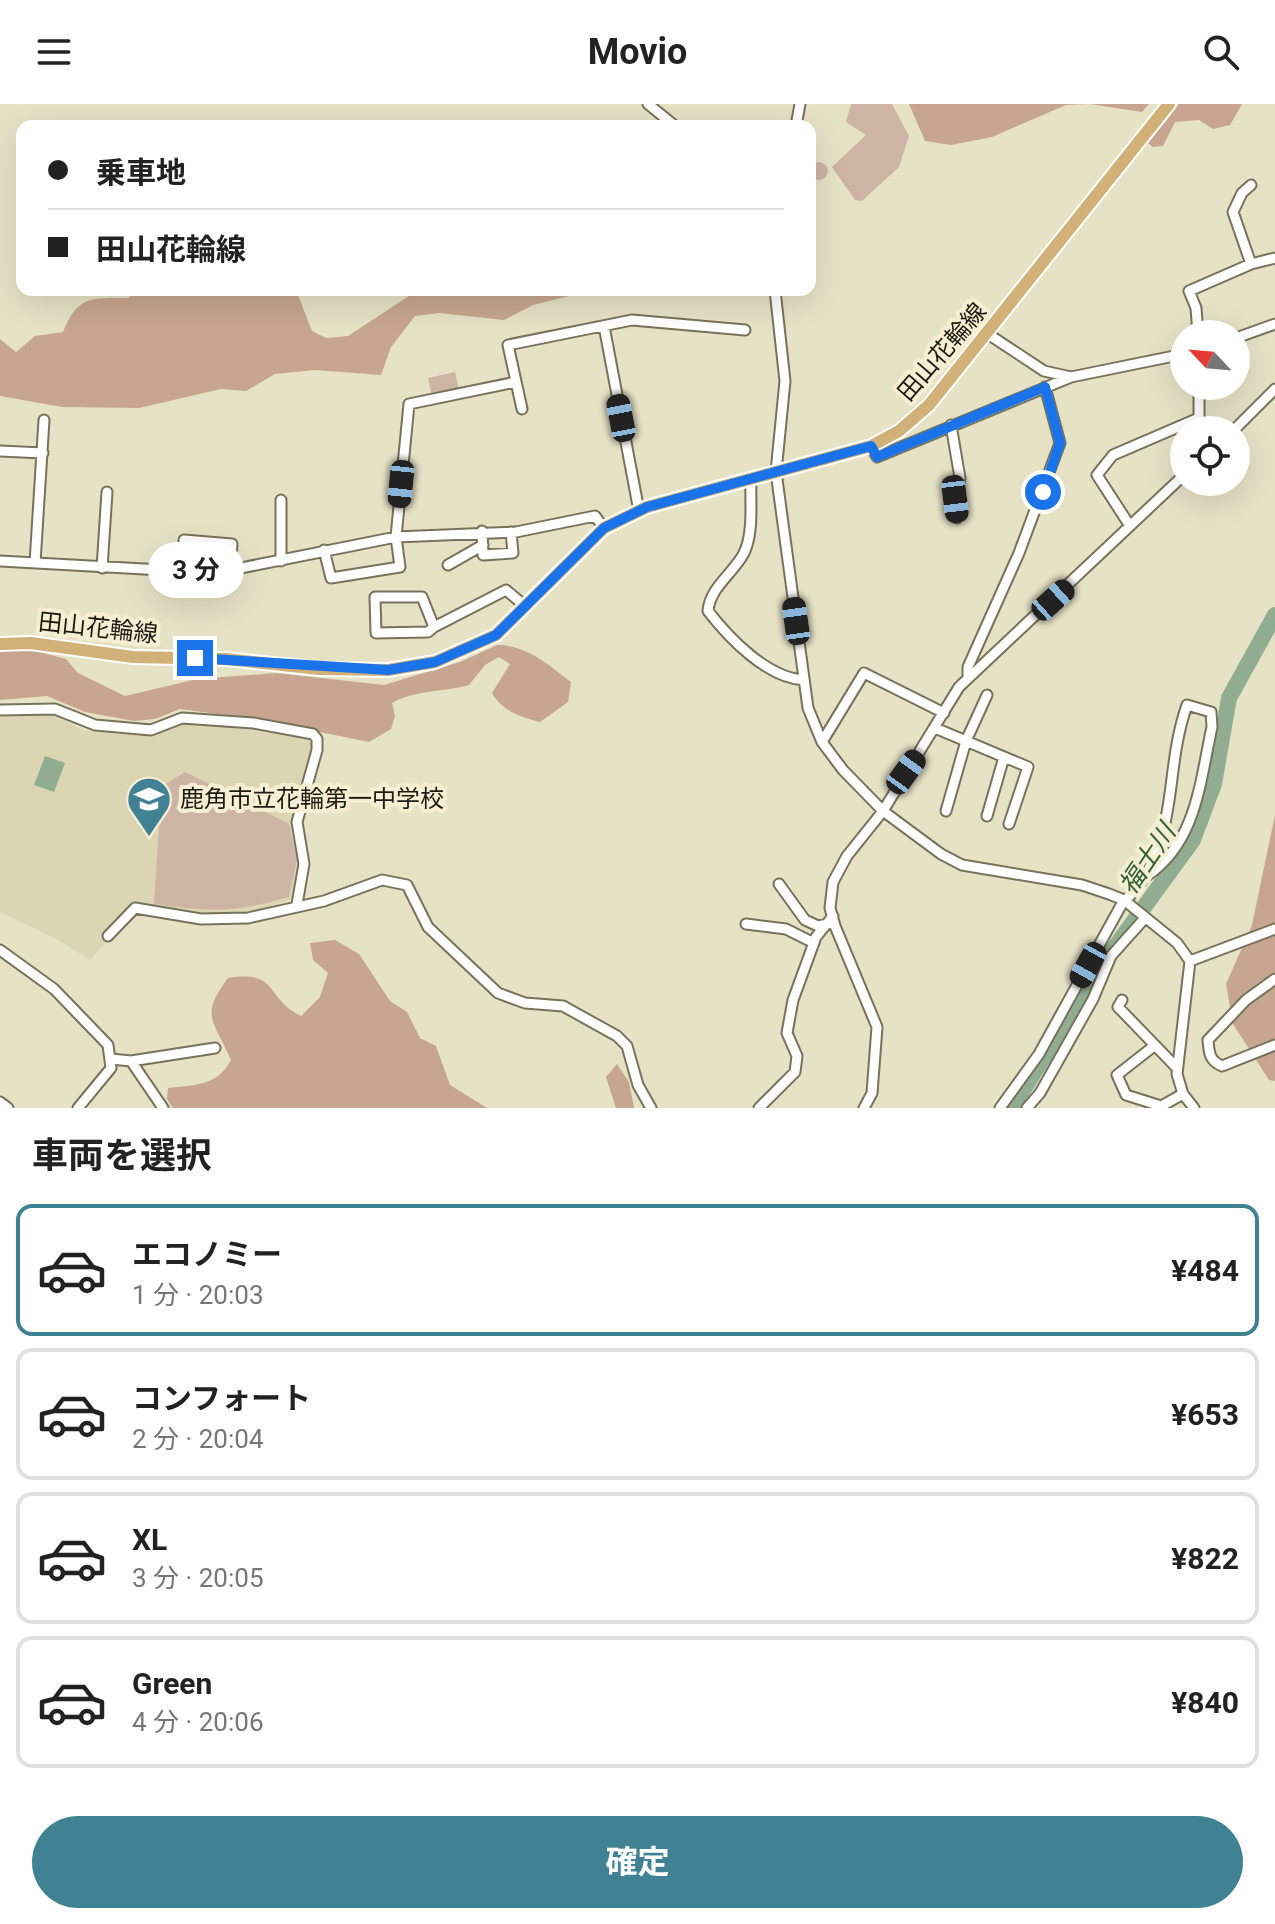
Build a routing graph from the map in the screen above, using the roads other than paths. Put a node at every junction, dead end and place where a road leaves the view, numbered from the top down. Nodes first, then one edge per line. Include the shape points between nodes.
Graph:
1 (648, 104) edge
2 (1169, 104) edge
3 (668, 120) edge
4 (1251, 185) dead end
5 (1275, 258) edge
6 (1251, 264) junction
7 (776, 296) edge
8 (1197, 320) edge
9 (1275, 324) edge
10 (604, 326) junction
11 (745, 330) dead end
12 (1250, 333) edge
13 (988, 334) junction
14 (1170, 357) edge
15 (1071, 377) junction
16 (516, 382) junction
17 (1045, 387) junction
18 (1275, 389) edge
19 (522, 409) dead end
20 (1248, 416) edge
21 (44, 420) dead end
22 (951, 425) junction
23 (1170, 430) edge
24 (871, 446) junction
25 (0, 451) edge
26 (43, 453) junction
27 (776, 472) junction
28 (751, 478) junction
29 (1170, 488) edge
30 (107, 492) dead end
31 (281, 500) dead end
32 (639, 511) junction
33 (957, 518) dead end
34 (1130, 526) junction
35 (604, 528) junction
36 (482, 531) junction
37 (511, 532) junction
38 (396, 537) junction
39 (483, 545) junction
40 (324, 550) junction
41 (0, 561) edge
42 (281, 561) junction
43 (35, 563) junction
44 (448, 565) dead end
45 (102, 568) junction
46 (230, 572) junction
47 (183, 573) junction
48 (525, 606) junction
49 (434, 627) junction
50 (0, 644) edge
51 (968, 678) junction
52 (804, 680) junction
53 (987, 695) dead end
54 (0, 710) edge
55 (944, 713) junction
56 (935, 728) junction
57 (966, 741) junction
58 (822, 742) junction
59 (1004, 757) junction
60 (883, 811) junction
61 (946, 811) dead end
62 (987, 816) dead end
63 (1009, 824) dead end
64 (1148, 875) junction
65 (779, 884) dead end
66 (1124, 901) junction
67 (297, 904) junction
68 (1145, 918) junction
69 (830, 920) junction
70 (746, 924) dead end
71 (1275, 929) edge
72 (108, 936) dead end
73 (814, 943) junction
74 (0, 950) edge
75 (1190, 961) junction
76 (1275, 979) edge
77 (1122, 1000) dead end
78 (1275, 1045) edge
79 (1154, 1046) junction
80 (215, 1048) dead end
81 (111, 1059) junction
82 (131, 1061) junction
83 (1177, 1068) junction
84 (1183, 1094) junction
85 (0, 1102) edge
86 (1158, 1107) edge
87 (8, 1108) edge
88 (78, 1108) edge
89 (163, 1108) edge
90 (651, 1108) edge
91 (759, 1108) edge
92 (864, 1108) edge
93 (1000, 1108) edge
94 (1027, 1108) edge
95 (1194, 1108) edge

1 - 3 street
2 - 13 main road, 田山花輪線
4 - 6 street via 1233,212
5 - 6 street
6 - 8 street via 1189,291
7 - 27 street via 785,381
9 - 12 street
10 - 11 street via 632,320
10 - 16 street via 508,345
10 - 32 street
13 - 15 street via 1044,371
13 - 24 main road, 田山花輪線 via 929,405
14 - 15 street
15 - 17 street
16 - 19 street
16 - 38 street via 409,404
17 - 22 street
17 - 51 street via 1060,443 968,667
18 - 20 street
21 - 26 street
22 - 24 street via 877,457
22 - 33 street via 960,478
23 - 34 street via 1113,455 1097,475
24 - 27 main road, 田山花輪線
25 - 26 street
26 - 43 street
27 - 28 main road, 田山花輪線
27 - 52 street
28 - 32 main road, 田山花輪線
28 - 52 street via 750,533 744,553 709,599 708,611 728,637 768,666
29 - 34 street
30 - 45 street
31 - 42 street
32 - 35 main road, 田山花輪線
34 - 51 street
35 - 37 street via 595,516
35 - 48 main road, 田山花輪線
36 - 37 street
36 - 38 street
36 - 39 street
37 - 39 street via 513,553 483,555
38 - 40 street
38 - 40 street via 400,567 331,578
39 - 44 street
40 - 42 street
41 - 43 street
42 - 46 street
43 - 45 street
45 - 47 street
46 - 47 street
46 - 47 street via 232,544 184,540
48 - 49 street via 506,590
48 - 50 main road, 田山花輪線 via 496,635 435,662 388,670 133,657 31,643
49 - 49 street via 422,597 375,597 376,633 428,632
51 - 55 street
52 - 58 street
53 - 57 street
54 - 67 street via 55,709 95,725 151,730 182,718 313,734 317,750 297,822 304,864
55 - 56 street
55 - 58 street via 864,673
56 - 57 street
56 - 60 street
57 - 59 street
57 - 61 street
58 - 60 street
59 - 62 street
59 - 63 street via 1028,767
60 - 66 street via 962,865 1082,885
60 - 69 street via 833,882
64 - 64 street via 1159,853 1187,705 1211,712 1188,829 1176,850
64 - 66 street
65 - 69 street via 805,920 818,926
66 - 68 street
66 - 93 street via 1039,1054
67 - 72 street via 248,918 201,919 135,908
67 - 90 street via 324,901 382,880 407,885 428,927 498,993 525,1003 563,1006 617,1036 627,1046
68 - 75 street via 1177,943
68 - 94 street via 1111,956 1093,999
69 - 73 street
69 - 92 street via 877,1027 872,1093
70 - 73 street via 786,929
71 - 75 street
73 - 91 street via 787,1033 797,1056 795,1072
74 - 81 street via 54,989 108,1045
75 - 83 street
76 - 78 street via 1208,1040 1213,1062 1222,1066
77 - 79 street via 1118,1007
79 - 83 street
79 - 86 street via 1117,1075 1126,1095
80 - 82 street
81 - 82 street
81 - 88 street via 104,1079
82 - 89 street
83 - 84 street
84 - 86 street
84 - 95 street
85 - 87 street

